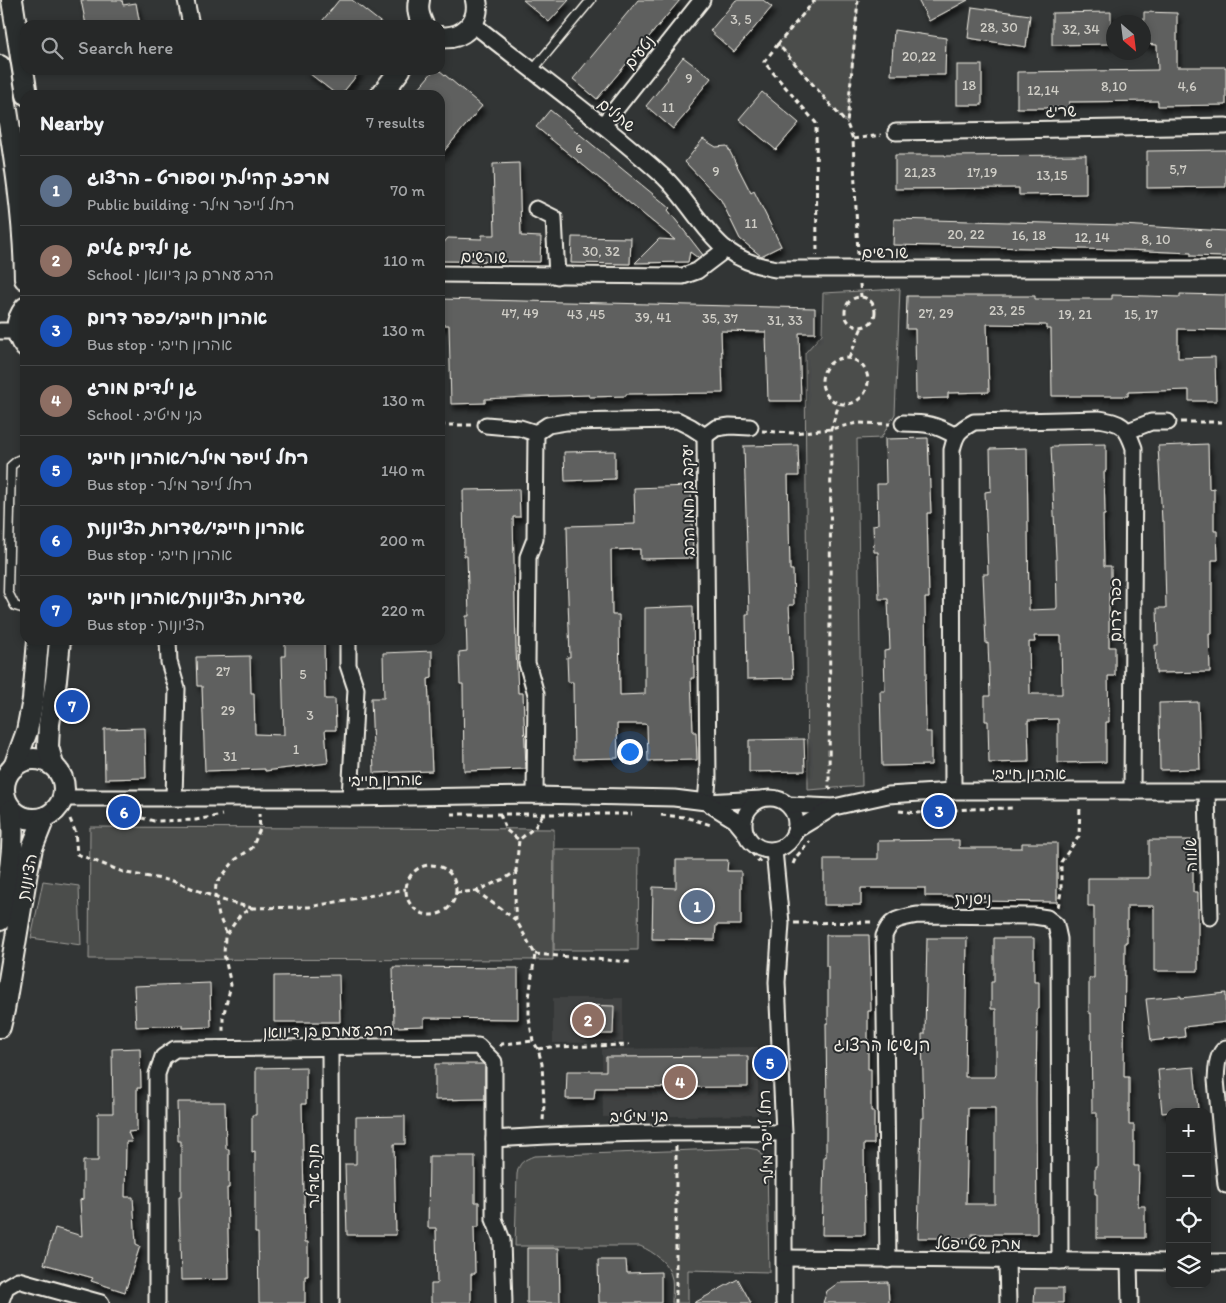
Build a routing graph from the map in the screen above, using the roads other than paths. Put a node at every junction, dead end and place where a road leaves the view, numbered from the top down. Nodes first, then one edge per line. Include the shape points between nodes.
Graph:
1 (12, 0) edge
2 (186, 0) edge
3 (419, 0) edge
4 (476, 0) edge
5 (591, 0) edge
6 (702, 0) edge
7 (190, 20) edge
8 (421, 20) edge
9 (472, 24) junction
10 (445, 37) edge
11 (20, 51) edge
12 (0, 66) edge
13 (532, 71) junction
14 (24, 75) edge
15 (396, 75) edge
16 (26, 90) edge
17 (385, 90) edge
18 (603, 125) junction
19 (1226, 126) edge
20 (896, 132) road end
21 (536, 209) dead end
22 (20, 212) edge
23 (726, 249) junction
24 (1226, 269) edge
25 (445, 274) edge
26 (557, 276) junction
27 (20, 316) edge
28 (14, 337) edge
29 (1168, 422) road end
30 (903, 423) road end
31 (486, 425) road end
32 (750, 427) road end
33 (1128, 431) junction
34 (536, 433) junction
35 (705, 436) junction
36 (956, 436) junction
37 (20, 459) edge
38 (20, 608) edge
39 (38, 645) edge
40 (60, 645) edge
41 (168, 645) edge
42 (348, 645) edge
43 (53, 766) junction
44 (6, 777) edge
45 (953, 791) junction
46 (1132, 791) junction
47 (1226, 791) edge
48 (1207, 792) junction
49 (535, 795) junction
50 (64, 796) junction
51 (174, 797) junction
52 (350, 798) junction
53 (760, 799) junction
54 (706, 802) junction
55 (789, 805) junction
56 (834, 807) junction
57 (11, 810) junction
58 (44, 818) junction
59 (796, 830) junction
60 (744, 838) junction
61 (774, 850) junction
62 (1210, 917) dead end
63 (0, 920) edge
64 (0, 1027) edge
65 (1226, 1048) edge
66 (330, 1049) junction
67 (784, 1133) junction
68 (494, 1139) junction
69 (1226, 1185) edge
70 (785, 1258) junction
71 (888, 1260) junction
72 (1008, 1261) junction
73 (1060, 1261) junction
74 (1129, 1262) junction
75 (1166, 1262) edge
76 (1211, 1262) edge
77 (1226, 1262) edge
78 (0, 1303) edge
79 (101, 1303) edge
80 (157, 1303) edge
81 (331, 1303) edge
82 (504, 1303) edge
83 (784, 1303) edge
84 (1008, 1303) edge
85 (1130, 1303) edge

1 - 11 street
2 - 7 street
3 - 8 street
4 - 9 street via 477,10
5 - 13 lane
6 - 18 street, נטעים
9 - 10 street via 466,32
9 - 13 street, שתילים
12 - 22 street
13 - 18 street, שתילים
14 - 16 street
15 - 17 street
18 - 23 street, שתילים via 667,180
19 - 20 street, שריג
21 - 26 street via 554,218
23 - 24 street, שורשים via 756,266 776,269
23 - 26 street, שורשים via 697,271 682,276
25 - 26 street, שורשים
27 - 28 street
29 - 33 street via 1151,422
30 - 36 street via 938,426
31 - 34 street
32 - 35 street via 716,428
33 - 36 street via 1115,422 1099,419 993,421 974,422 962,428
33 - 46 street, כפר דרום via 1134,448
34 - 35 street, יעקב בן חמו הרב via 548,425 566,422 677,420
34 - 49 street via 535,539 528,557 527,644 527,663 536,694
35 - 54 street, יעקב בן חמו הרב
36 - 45 street via 952,450
37 - 38 lane via 11,466 8,592 15,606
39 - 44 street via 27,731
40 - 43 street via 49,724 48,747
41 - 51 street via 168,662 177,689
42 - 52 street via 348,665 356,689
43 - 44 street via 31,759 22,762
43 - 50 street via 60,772
44 - 57 street via 4,793
45 - 46 street, אהרון חייבי
45 - 56 street, אהרון חייבי via 888,795
46 - 48 street, אהרון חייבי
47 - 48 street, אהרון חייבי
48 - 62 street, שלווה
49 - 52 street, אהרון חייבי
49 - 54 street, אהרון חייבי via 674,798
50 - 51 street, אהרון חייבי
50 - 58 street via 52,814
51 - 52 street, אהרון חייבי
53 - 54 street, אהרון חייבי
53 - 55 street via 776,798
53 - 60 street via 745,813
54 - 60 street, אהרון חייבי via 735,820
55 - 56 street, אהרון חייבי
55 - 59 street via 796,816
56 - 59 street, אהרון חייבי
57 - 58 street via 26,819
57 - 63 street, הציונות via 13,849
58 - 64 street, הציונות via 32,848
59 - 61 street via 788,843
60 - 61 street via 759,848
61 - 67 street, רחל לייפר מילר via 781,923 777,982
65 - 69 street via 1217,1064 1216,1080
66 - 68 street, הרב עמרם בן דיוואן via 478,1046 494,1062
66 - 80 street, הרב עמרם בן דיוואן via 175,1049 163,1057 157,1074
66 - 81 street, חנה אדלר
67 - 68 street, בני מיטיב via 676,1132
67 - 70 street, רחל לייפר מילר
68 - 82 street via 494,1219 502,1240
70 - 71 street, מרק שטייפטל
70 - 83 street, רחל לייפר מילר
71 - 72 street, מרק שטייפטל
71 - 73 street, ניסנית via 884,936 888,925 899,918 917,915 1034,916 1047,918 1056,925 1059,939
72 - 73 street, מרק שטייפטל
72 - 84 street
73 - 74 street, מרק שטייפטל
74 - 75 street, מרק שטייפטל
74 - 85 street
76 - 77 street
78 - 79 street via 6,1286 18,1280

